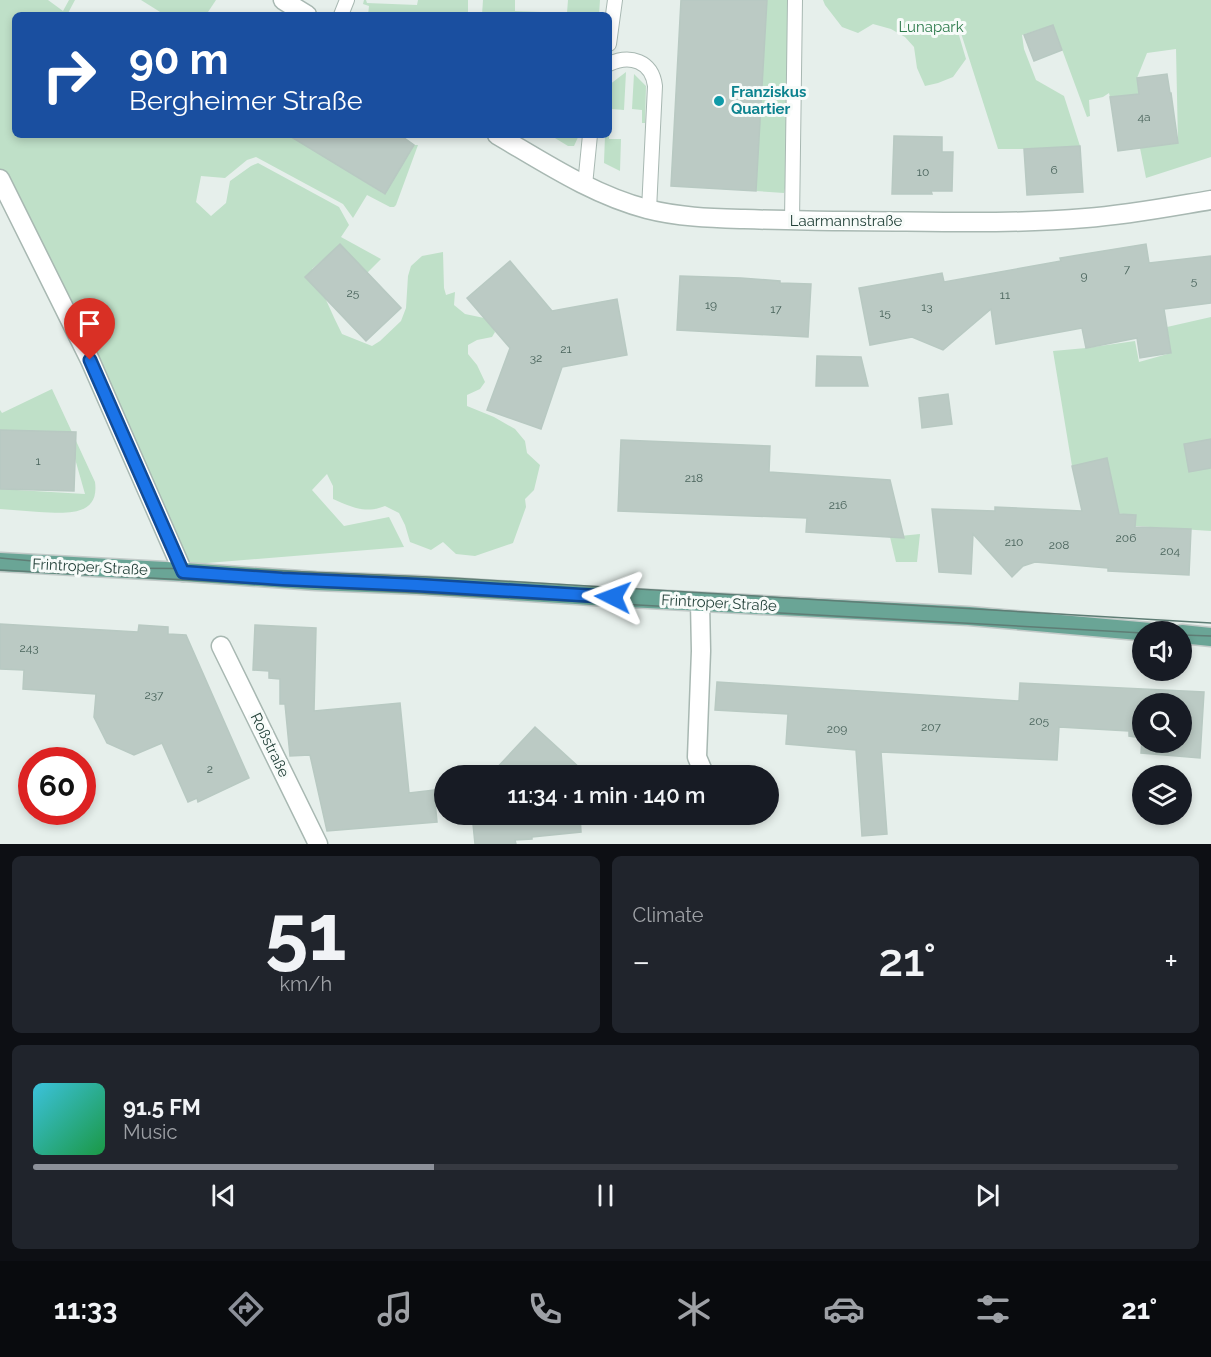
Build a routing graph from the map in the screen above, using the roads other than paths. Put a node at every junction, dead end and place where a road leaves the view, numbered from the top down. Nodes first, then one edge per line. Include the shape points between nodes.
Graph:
1 (283, 0) edge
2 (615, 0) edge
3 (795, 0) edge
4 (302, 12) edge
5 (612, 22) edge
6 (612, 62) edge
7 (503, 138) edge
8 (590, 138) edge
9 (0, 179) edge
10 (585, 185) junction
11 (1211, 200) edge
12 (649, 210) junction
13 (792, 221) junction
14 (0, 562) edge
15 (183, 572) junction
16 (700, 602) junction
17 (1132, 630) edge
18 (1192, 635) edge
19 (1211, 637) edge
20 (221, 646) dead end
21 (700, 765) edge
22 (318, 844) edge

1 - 4 street
2 - 5 lane
3 - 13 lane
6 - 12 lane via 637,60 654,76
7 - 10 street, Laarmannstraße
8 - 10 lane
9 - 15 street via 90,360
10 - 12 street, Laarmannstraße
11 - 13 street, Laarmannstraße via 1060,220
12 - 13 street, Laarmannstraße via 694,218
14 - 15 main road, Frintroper Straße
15 - 16 main road, Frintroper Straße
16 - 17 main road, Frintroper Straße via 969,616
16 - 21 street via 697,757
18 - 19 main road
20 - 22 street, Roßstraße

